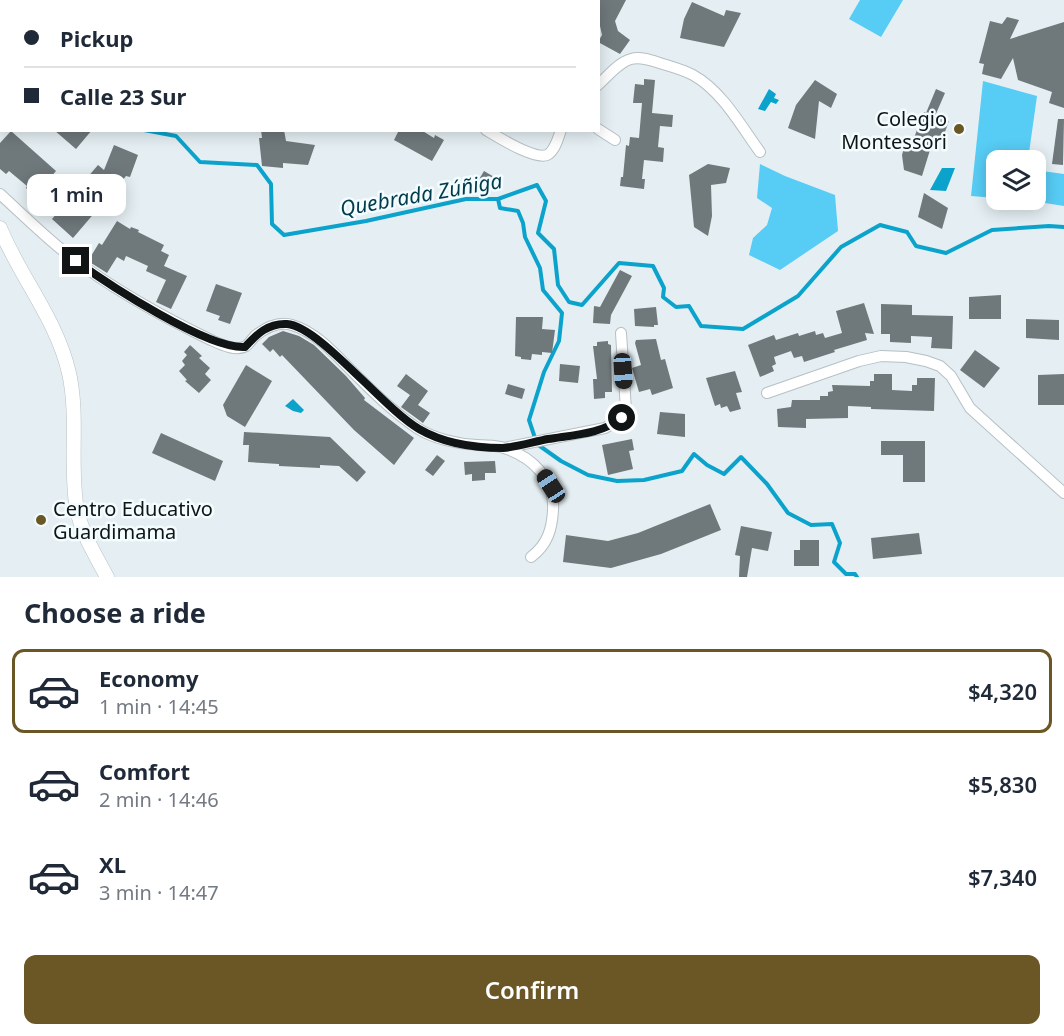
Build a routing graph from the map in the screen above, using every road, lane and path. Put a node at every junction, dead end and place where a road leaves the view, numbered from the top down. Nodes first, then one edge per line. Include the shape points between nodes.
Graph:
1 (600, 83) edge
2 (600, 130) edge
3 (490, 132) edge
4 (560, 132) edge
5 (615, 140) dead end
6 (760, 152) dead end
7 (0, 194) edge
8 (0, 228) edge
9 (4, 245) edge
10 (621, 333) dead end
11 (767, 393) dead end
12 (504, 448) junction
13 (1064, 493) edge
14 (531, 556) dead end
15 (107, 577) edge

1 - 6 street via 622,63 642,58 693,75 720,98
2 - 5 street
3 - 4 street via 536,156 553,149
7 - 12 street via 80,264 214,342 245,347 265,328 290,324 307,331 419,429 462,444
8 - 9 street
9 - 15 street via 45,312 69,373 78,512
10 - 12 street via 626,410 622,418 605,428
11 - 13 street via 870,358 926,361 951,376 970,408
12 - 14 street via 541,471 554,496 549,536

